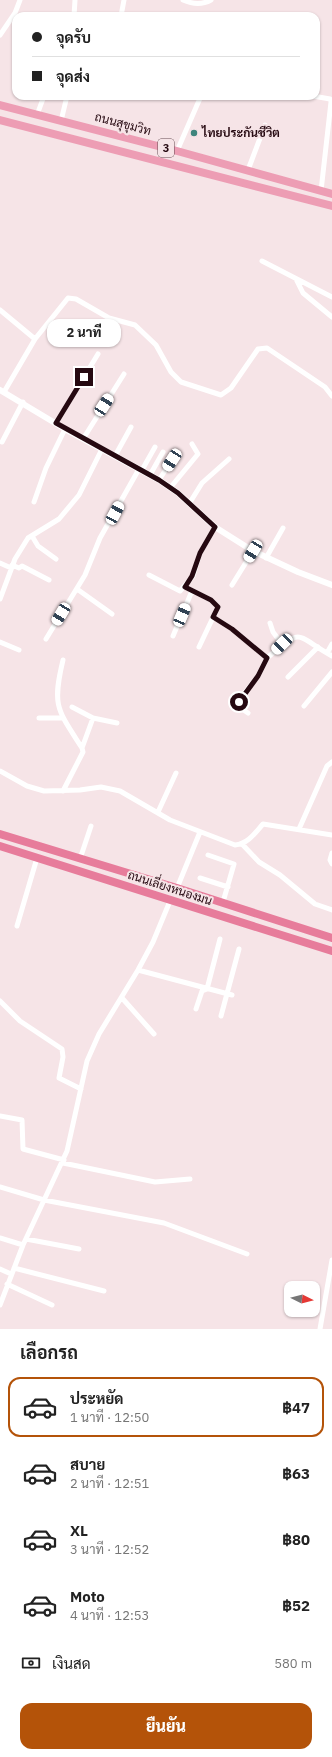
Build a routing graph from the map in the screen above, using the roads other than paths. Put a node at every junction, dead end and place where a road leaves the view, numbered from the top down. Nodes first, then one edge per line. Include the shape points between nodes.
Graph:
1 (20, 0) edge
2 (74, 0) edge
3 (124, 0) edge
4 (183, 0) edge
5 (210, 0) edge
6 (15, 12) edge
7 (74, 12) edge
8 (122, 12) edge
9 (12, 17) edge
10 (0, 35) edge
11 (320, 97) edge
12 (43, 100) edge
13 (66, 100) edge
14 (199, 100) edge
15 (0, 105) edge
16 (37, 115) junction
17 (0, 120) edge
18 (61, 121) junction
19 (265, 125) dead end
20 (176, 150) junction
21 (248, 170) junction
22 (321, 191) junction
23 (332, 194) edge
24 (332, 206) edge
25 (262, 261) dead end
26 (297, 280) junction
27 (332, 297) edge
28 (0, 310) edge
29 (332, 317) edge
30 (35, 338) junction
31 (98, 354) dead end
32 (124, 374) dead end
33 (2, 391) edge
34 (331, 394) edge
35 (23, 402) junction
36 (56, 423) junction
37 (131, 427) dead end
38 (65, 429) junction
39 (83, 439) junction
40 (2, 442) dead end
41 (192, 444) dead end
42 (155, 447) dead end
43 (102, 449) junction
44 (163, 452) dead end
45 (115, 456) junction
46 (229, 459) dead end
47 (172, 460) dead end
48 (140, 469) junction
49 (150, 475) junction
50 (159, 480) junction
51 (170, 488) junction
52 (34, 502) dead end
53 (189, 504) junction
54 (215, 527) junction
55 (283, 528) dead end
56 (32, 536) junction
57 (253, 551) junction
58 (266, 558) junction
59 (56, 559) dead end
60 (0, 563) edge
61 (12, 566) junction
62 (149, 575) dead end
63 (49, 580) dead end
64 (232, 585) dead end
65 (332, 585) edge
66 (185, 587) junction
67 (77, 589) junction
68 (192, 591) junction
69 (0, 599) edge
70 (112, 614) dead end
71 (213, 617) junction
72 (270, 623) dead end
73 (173, 636) dead end
74 (46, 639) dead end
75 (0, 642) edge
76 (282, 644) junction
77 (332, 644) edge
78 (199, 647) dead end
79 (318, 647) junction
80 (19, 650) dead end
81 (327, 653) junction
82 (332, 656) edge
83 (267, 658) junction
84 (63, 660) dead end
85 (332, 672) edge
86 (288, 677) dead end
87 (304, 706) dead end
88 (72, 707) dead end
89 (248, 713) dead end
90 (39, 718) dead end
91 (62, 718) junction
92 (93, 718) junction
93 (117, 722) dead end
94 (82, 748) junction
95 (332, 762) edge
96 (0, 771) edge
97 (176, 773) dead end
98 (63, 791) junction
99 (158, 812) junction
100 (92, 826) dead end
101 (299, 830) junction
102 (200, 832) junction
103 (0, 834) edge
104 (332, 835) edge
105 (242, 844) junction
106 (0, 846) edge
107 (332, 853) edge
108 (208, 855) dead end
109 (37, 858) junction
110 (80, 859) junction
111 (332, 864) edge
112 (200, 878) dead end
113 (228, 887) junction
114 (177, 888) junction
115 (170, 901) junction
116 (223, 902) junction
117 (332, 910) edge
118 (290, 924) junction
119 (17, 926) dead end
120 (286, 937) junction
121 (332, 938) edge
122 (220, 939) dead end
123 (239, 950) dead end
124 (332, 951) edge
125 (138, 970) junction
126 (207, 988) junction
127 (229, 995) junction
128 (122, 998) junction
129 (0, 1001) edge
130 (196, 1009) dead end
131 (221, 1016) dead end
132 (154, 1034) dead end
133 (80, 1089) junction
134 (0, 1116) edge
135 (63, 1161) junction
136 (190, 1179) dead end
137 (0, 1187) edge
138 (44, 1200) junction
139 (0, 1238) edge
140 (25, 1242) junction
141 (78, 1249) dead end
142 (247, 1254) dead end
143 (332, 1260) edge
144 (14, 1268) junction
145 (0, 1270) edge
146 (331, 1270) edge
147 (11, 1274) junction
148 (7, 1284) junction
149 (104, 1292) dead end
150 (1, 1301) edge
151 (52, 1305) dead end
152 (320, 1329) edge

1 - 6 street
2 - 7 street
3 - 8 street
4 - 5 street via 190,3 205,3
9 - 10 street
11 - 22 street via 330,99 331,102
12 - 16 street
13 - 18 street
14 - 20 street
15 - 16 main road, ถนนสุขุมวิท / 3
16 - 18 main road, ถนนสุขุมวิท / 3
17 - 24 main road, 3
18 - 20 main road, ถนนสุขุมวิท / 3
19 - 21 street
20 - 21 main road, ถนนสุขุมวิท / 3
21 - 22 main road, ถนนสุขุมวิท / 3
22 - 23 main road, ถนนสุขุมวิท / 3
25 - 26 street
26 - 27 street
26 - 29 street via 303,293
28 - 30 street
30 - 33 street
30 - 34 street via 68,298 76,299 110,318 135,325 156,345 170,372 181,382 221,395 231,388 258,349 266,348 325,387
31 - 36 street
32 - 39 street
33 - 35 street
35 - 36 street
35 - 40 street
36 - 38 street
37 - 45 street
38 - 39 street
38 - 52 street via 46,468
39 - 43 street
41 - 51 street via 198,454
42 - 48 street
43 - 45 street
43 - 56 street via 78,495 60,518
44 - 49 street
45 - 48 street
46 - 53 street via 202,483
47 - 50 street
48 - 49 street
48 - 67 street via 100,538
49 - 50 street
50 - 51 street
51 - 53 street
53 - 54 street
54 - 57 street
54 - 66 street
55 - 58 street
56 - 59 street via 38,546
56 - 61 street via 28,538
57 - 58 street
57 - 64 street
58 - 65 street
60 - 61 street
61 - 63 street via 22,566
61 - 69 street
62 - 66 street via 180,591
66 - 68 street
67 - 70 street
67 - 74 street
68 - 71 street via 211,600 218,607
68 - 73 street
71 - 78 street
71 - 83 street
72 - 76 street
75 - 80 street
76 - 79 street via 295,636 303,637
76 - 83 street
77 - 81 street
79 - 81 street
79 - 86 street
81 - 82 street
83 - 89 street via 258,676 239,700 242,709
84 - 91 street via 56,687
85 - 87 street
88 - 92 street
90 - 91 street
91 - 94 street
92 - 93 street
92 - 94 street
94 - 98 street via 77,767
95 - 101 street via 327,766
96 - 98 street via 27,786 44,791
97 - 99 street
98 - 99 street via 101,787 120,791
99 - 102 street
100 - 110 street
101 - 104 street
101 - 105 street via 263,824
102 - 105 street via 235,845
102 - 114 street
103 - 110 highway, ถนนเลี่ยงหนองมน
105 - 117 street via 259,862 280,875 315,904
106 - 109 highway, ถนนเลี่ยงหนองมน
107 - 111 street
108 - 113 street via 234,864
109 - 115 highway, ถนนเลี่ยงหนองมน
109 - 119 street
110 - 114 highway, ถนนเลี่ยงหนองมน
112 - 113 street
113 - 116 street
114 - 116 highway, ถนนเลี่ยงหนองมน
115 - 120 highway, ถนนเลี่ยงหนองมน
115 - 125 street
116 - 118 highway, ถนนเลี่ยงหนองมน
118 - 120 highway
118 - 121 highway, ถนนเลี่ยงหนองมน
120 - 124 highway, ถนนเลี่ยงหนองมน
122 - 126 street
123 - 127 street
125 - 126 street
125 - 128 street
126 - 127 street
126 - 130 street via 202,991
127 - 131 street
128 - 132 street
128 - 133 street via 99,1034 87,1060
129 - 133 street via 20,1021 62,1049 59,1078
133 - 135 street
134 - 135 street via 22,1120 23,1149
135 - 136 street via 155,1182
135 - 138 street
137 - 138 street
138 - 140 street
138 - 142 street via 164,1223
139 - 140 street
140 - 141 street
140 - 144 street
143 - 146 street
144 - 147 street
144 - 149 street
145 - 147 street
146 - 152 street
147 - 148 street
148 - 150 street
148 - 151 street

